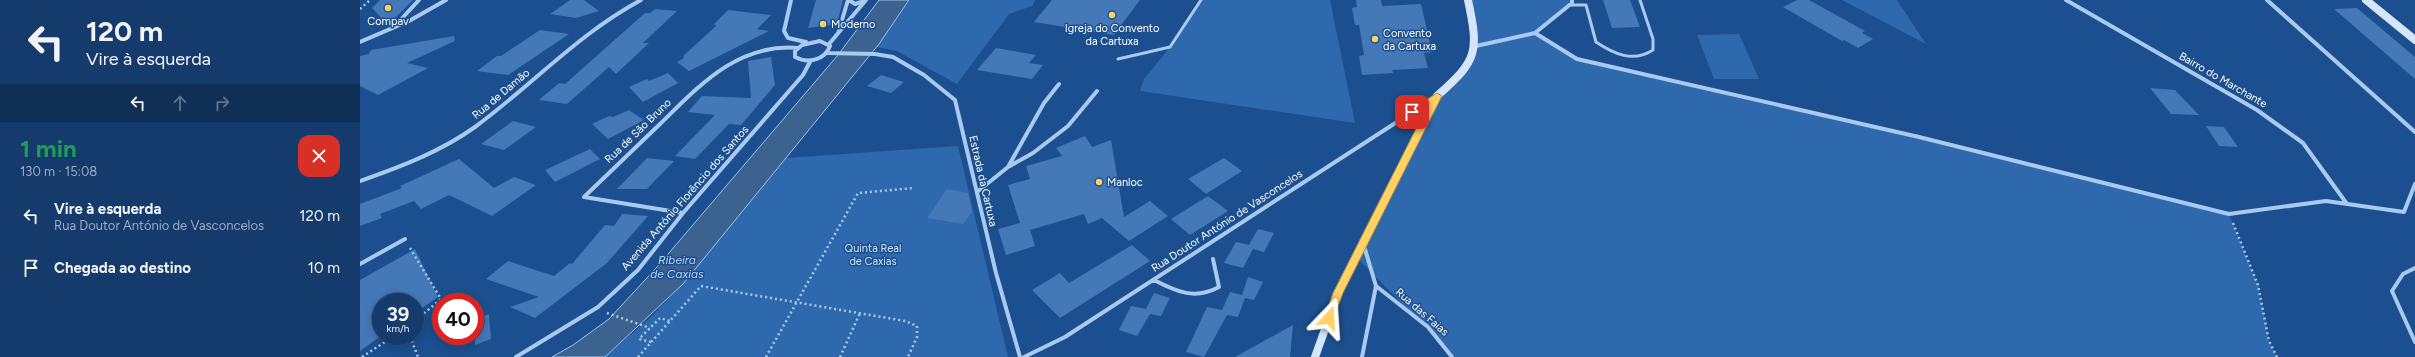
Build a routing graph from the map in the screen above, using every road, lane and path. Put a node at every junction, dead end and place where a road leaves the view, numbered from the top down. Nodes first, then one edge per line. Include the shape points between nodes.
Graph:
1 (370, 0) edge
2 (419, 0) edge
3 (446, 0) edge
4 (640, 0) edge
5 (791, 0) edge
6 (848, 0) edge
7 (866, 0) edge
8 (1202, 0) edge
9 (1468, 0) edge
10 (1572, 0) edge
11 (1640, 0) edge
12 (2066, 0) edge
13 (2267, 0) edge
14 (2366, 0) edge
15 (1570, 5) junction
16 (360, 9) edge
17 (392, 29) junction
18 (1535, 33) junction
19 (838, 34) junction
20 (2415, 40) edge
21 (360, 42) edge
22 (808, 42) junction
23 (829, 44) junction
24 (1476, 46) junction
25 (798, 48) junction
26 (827, 53) junction
27 (1118, 59) dead end
28 (811, 60) junction
29 (1059, 84) dead end
30 (1097, 91) dead end
31 (1437, 96) junction
32 (2415, 132) edge
33 (1008, 167) junction
34 (360, 181) edge
35 (2415, 184) edge
36 (914, 188) dead end
37 (976, 192) junction
38 (2347, 204) junction
39 (683, 213) junction
40 (2229, 214) junction
41 (405, 239) joint
42 (1363, 243) junction
43 (1213, 259) dead end
44 (360, 264) edge
45 (2415, 268) edge
46 (1154, 280) junction
47 (1376, 286) junction
48 (796, 303) junction
49 (424, 313) edge
50 (608, 313) dead end
51 (860, 313) junction
52 (670, 321) junction
53 (650, 328) junction
54 (650, 342) junction
55 (2415, 342) edge
56 (380, 345) edge
57 (413, 345) edge
58 (362, 357) edge
59 (418, 357) edge
60 (516, 357) edge
61 (638, 357) edge
62 (766, 357) edge
63 (840, 357) edge
64 (908, 357) edge
65 (1020, 357) edge
66 (1024, 357) edge
67 (1315, 357) edge
68 (1362, 357) edge
69 (1452, 357) edge
70 (2277, 357) edge

1 - 16 path
2 - 17 street
3 - 17 street
4 - 34 street, Rua de Damão via 603,21 474,127 430,153
5 - 22 street via 784,31 788,38
6 - 7 street via 855,4
6 - 19 street
7 - 19 street
8 - 27 lane via 1170,47
9 - 24 street
10 - 15 street
11 - 15 lane via 1653,39 1653,50 1647,55 1634,58 1620,55 1596,42 1586,5
12 - 38 street, Bairro do Marchante via 2263,114 2302,143
13 - 32 street
14 - 20 street
15 - 18 street
17 - 21 street
18 - 24 street
18 - 40 street via 1577,59 1919,138
19 - 23 street
22 - 23 street via 820,41
22 - 25 street
23 - 26 street
24 - 31 street via 1466,66
25 - 28 street via 795,57
25 - 39 street, Rua de São Bruno via 784,46 763,49 730,62 713,73 584,197
26 - 28 street
26 - 37 street, Estrada da Cartuxa via 893,57 924,75 955,100
28 - 39 street, Avenida António Florêncio dos Santos via 793,87
29 - 33 street via 1044,103
30 - 33 street via 1068,126 1033,153
31 - 42 street
31 - 46 street, Rua Doutor António de Vasconcelos
33 - 37 street
35 - 38 street via 2404,212
36 - 48 path via 858,193
37 - 65 street, Estrada da Cartuxa
38 - 40 street via 2327,201 2286,204 2256,212
39 - 60 street, Avenida António Florêncio dos Santos via 638,270 598,307
40 - 70 path via 2258,286 2269,341
41 - 44 street
41 - 49 path via 441,298
42 - 47 street
42 - 67 street via 1338,293
43 - 46 street via 1219,287 1207,295 1194,296 1174,291
45 - 55 street via 2403,274 2392,292
46 - 66 street, Rua Doutor António de Vasconcelos via 1065,337
47 - 68 street
47 - 69 street, Rua das Faias via 1403,306 1446,345
48 - 51 path
48 - 52 path via 701,286
48 - 62 path
50 - 53 path
51 - 63 path
51 - 64 path via 905,321 917,326 917,337
52 - 53 path via 660,318
52 - 54 path
53 - 54 path via 640,339
54 - 61 path
56 - 58 path
57 - 59 path

